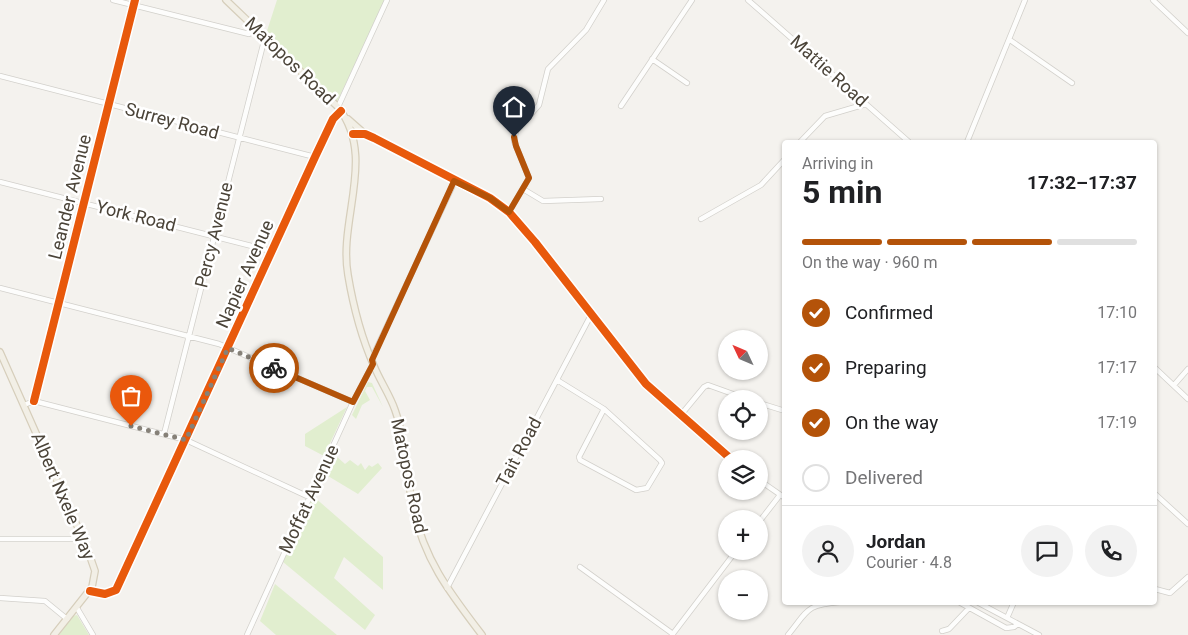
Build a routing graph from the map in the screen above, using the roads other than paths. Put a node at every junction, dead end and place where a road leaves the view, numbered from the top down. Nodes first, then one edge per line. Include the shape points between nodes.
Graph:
1 (113, 0) edge
2 (226, 0) edge
3 (387, 0) edge
4 (604, 0) edge
5 (692, 0) edge
6 (749, 0) edge
7 (1025, 0) edge
8 (1153, 0) edge
9 (135, 3) edge
10 (258, 30) junction
11 (1188, 33) edge
12 (265, 37) junction
13 (1010, 40) junction
14 (652, 59) junction
15 (0, 76) edge
16 (687, 83) dead end
17 (1072, 83) dead end
18 (108, 104) junction
19 (866, 104) junction
20 (621, 106) dead end
21 (339, 109) junction
22 (345, 117) junction
23 (353, 134) junction
24 (365, 134) junction
25 (238, 138) junction
26 (802, 140) edge
27 (906, 140) edge
28 (968, 140) edge
29 (315, 156) junction
30 (782, 162) edge
31 (454, 181) junction
32 (0, 182) edge
33 (523, 189) junction
34 (601, 199) dead end
35 (83, 203) junction
36 (509, 212) junction
37 (701, 219) dead end
38 (213, 236) junction
39 (271, 251) junction
40 (0, 288) edge
41 (60, 302) junction
42 (591, 315) junction
43 (189, 335) junction
44 (228, 348) junction
45 (0, 352) edge
46 (2, 362) edge
47 (372, 362) junction
48 (1188, 368) edge
49 (1157, 370) edge
50 (557, 380) junction
51 (1174, 385) junction
52 (722, 390) edge
53 (1188, 399) edge
54 (34, 401) junction
55 (353, 402) junction
56 (768, 405) edge
57 (24, 406) junction
58 (782, 409) edge
59 (604, 410) junction
60 (680, 416) junction
61 (164, 434) junction
62 (186, 440) junction
63 (720, 450) edge
64 (768, 486) edge
65 (780, 495) joint
66 (1157, 496) edge
67 (309, 497) junction
68 (768, 510) edge
69 (1188, 524) edge
70 (1, 538) edge
71 (82, 539) junction
72 (729, 560) edge
73 (580, 567) dead end
74 (1188, 577) edge
75 (447, 589) junction
76 (1157, 590) edge
77 (90, 591) junction
78 (0, 598) edge
79 (816, 605) edge
80 (964, 605) edge
81 (983, 605) edge
82 (1013, 605) edge
83 (77, 608) junction
84 (969, 608) junction
85 (1007, 618) junction
86 (68, 619) junction
87 (1018, 624) junction
88 (942, 632) dead end
89 (672, 634) edge
90 (54, 635) edge
91 (93, 635) edge
92 (247, 635) edge
93 (482, 635) edge
94 (788, 635) edge
95 (1039, 635) edge

1 - 9 street
2 - 10 main road, Matopos Road
3 - 21 street, Napier Avenue
4 - 33 street via 586,30 548,69 539,105 516,131 514,141 529,174
5 - 14 street
6 - 19 street, Mattie Road
7 - 13 street
8 - 11 street
9 - 10 street via 249,34
9 - 18 street, Leander Avenue
10 - 12 main road, Matopos Road
12 - 21 main road, Matopos Road
12 - 25 street, Percy Avenue
13 - 17 street
13 - 28 street
14 - 16 street
14 - 20 street
15 - 18 street, Surrey Road
18 - 25 street, Surrey Road
18 - 35 street, Leander Avenue
19 - 26 street via 825,116
19 - 27 street, Mattie Road
21 - 22 main road, Matopos Road
21 - 29 street, Napier Avenue
22 - 23 main road, Matopos Road
22 - 24 main road
23 - 24 street
23 - 47 main road, Matopos Road via 357,166 346,256 348,276
24 - 31 street
25 - 29 street, Surrey Road
25 - 38 street, Percy Avenue
29 - 39 street, Napier Avenue
30 - 37 street via 761,185
31 - 36 street via 490,198
31 - 47 street, Moffat Avenue
32 - 35 street, York Road
33 - 34 street via 543,201
33 - 36 street
35 - 38 street, York Road
35 - 41 street, Leander Avenue
36 - 42 street
38 - 39 street, York Road
38 - 43 street, Percy Avenue
39 - 44 street, Napier Avenue
40 - 41 street
41 - 43 street
41 - 54 street, Leander Avenue
42 - 50 street, Tait Road
42 - 60 street via 646,384
43 - 44 street
43 - 61 street, Percy Avenue
44 - 55 street
44 - 62 street, Napier Avenue
45 - 46 main road, Albert Nxele Way
46 - 57 main road, Albert Nxele Way
47 - 55 street, Moffat Avenue
47 - 75 main road, Matopos Road via 398,422 419,532
48 - 51 street
49 - 51 street
50 - 59 street
50 - 75 street, Tait Road
51 - 53 street
52 - 60 street via 708,385 704,387
54 - 57 street
54 - 61 street
55 - 67 street, Moffat Avenue
56 - 58 street
57 - 71 main road, Albert Nxele Way
59 - 59 street via 662,463 647,488 636,490 580,460
60 - 63 street
61 - 62 street
62 - 67 street
62 - 77 street, Napier Avenue via 116,590 105,594
64 - 65 street
65 - 68 street
66 - 69 street
67 - 92 street, Moffat Avenue
70 - 71 street
71 - 77 main road, Albert Nxele Way via 94,571
72 - 89 street
73 - 89 street
74 - 76 street via 1170,594
75 - 93 main road, Matopos Road
77 - 83 main road
78 - 86 street via 45,601
79 - 94 street
80 - 84 street
81 - 85 street
82 - 85 street
83 - 86 main road
83 - 91 street
84 - 87 street via 1006,628
84 - 88 street
85 - 87 street
86 - 90 main road
87 - 95 street

